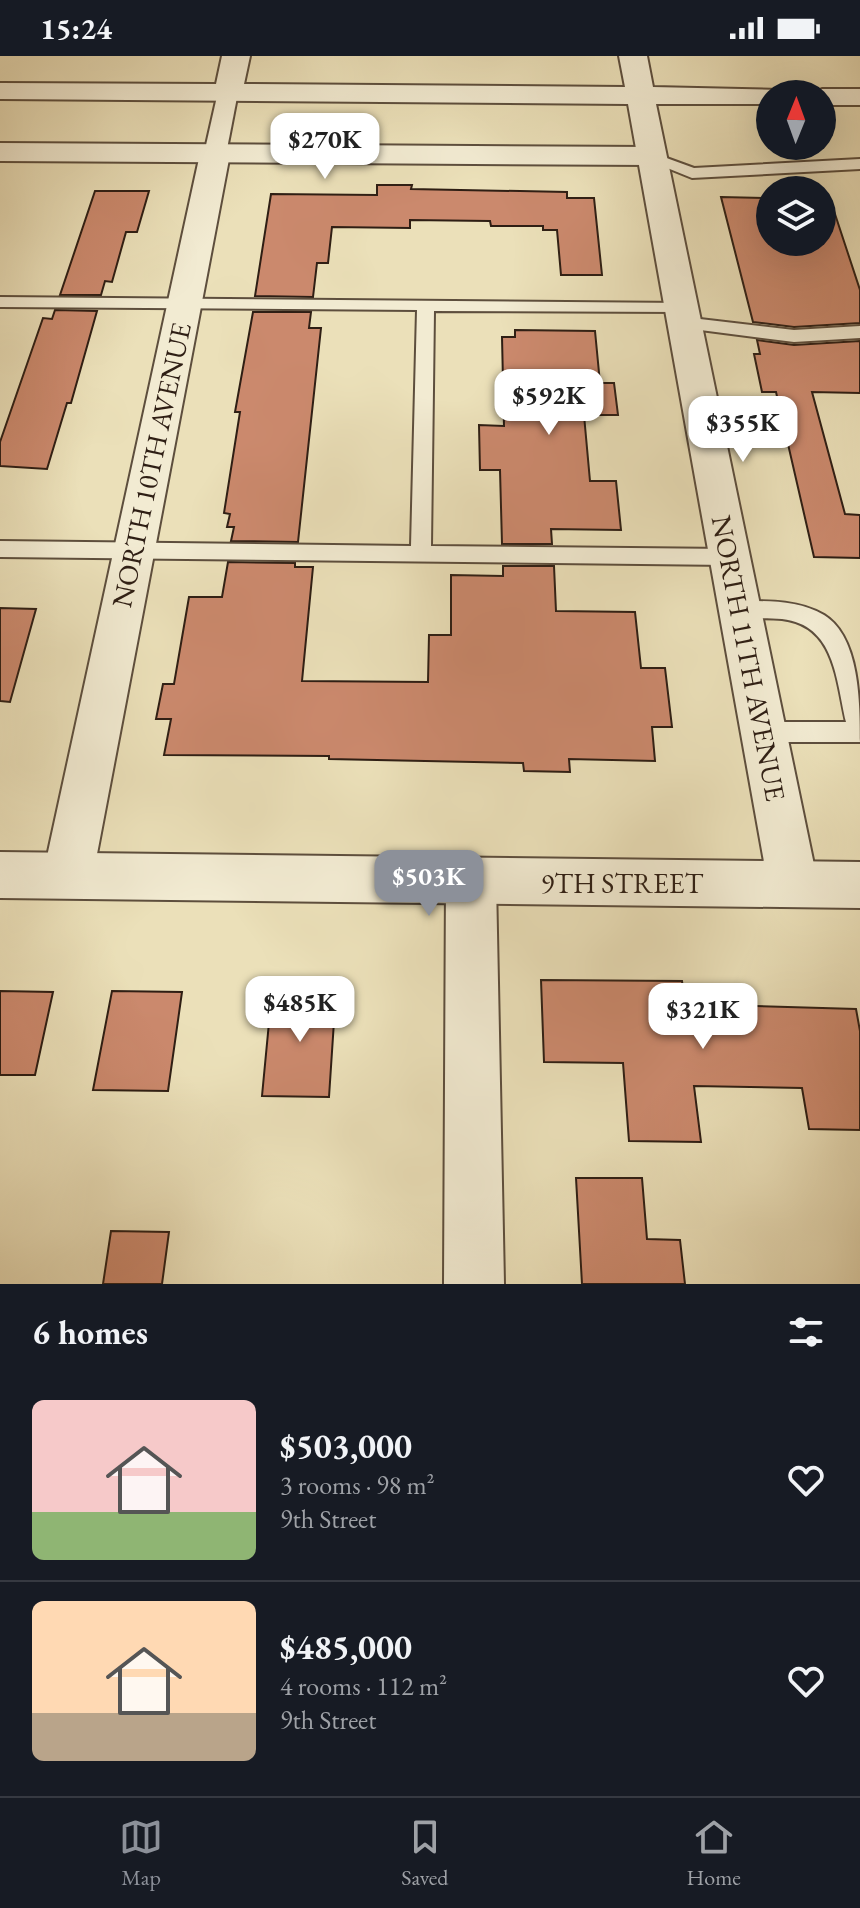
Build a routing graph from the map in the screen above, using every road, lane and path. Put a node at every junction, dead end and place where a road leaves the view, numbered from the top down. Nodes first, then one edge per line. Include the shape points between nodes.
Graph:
1 (236, 56) edge
2 (633, 56) edge
3 (0, 91) edge
4 (228, 92) junction
5 (639, 95) junction
6 (756, 96) edge
7 (836, 97) edge
8 (860, 97) edge
9 (0, 152) edge
10 (215, 154) junction
11 (650, 156) junction
12 (860, 164) edge
13 (0, 302) edge
14 (184, 303) junction
15 (426, 305) junction
16 (681, 315) junction
17 (860, 332) edge
18 (0, 549) edge
19 (134, 551) junction
20 (421, 553) junction
21 (729, 557) junction
22 (739, 609) junction
23 (763, 732) junction
24 (859, 732) edge
25 (0, 875) edge
26 (68, 875) junction
27 (471, 882) junction
28 (793, 884) junction
29 (860, 885) edge
30 (474, 1284) edge

1 - 4 street, NORTH 10TH AVENUE
2 - 5 street, NORTH 11TH AVENUE
3 - 4 street
4 - 5 street
4 - 10 street, NORTH 10TH AVENUE
5 - 6 street
5 - 11 street, NORTH 11TH AVENUE
7 - 8 street
9 - 10 street
10 - 11 street
10 - 14 street, NORTH 10TH AVENUE
11 - 12 lane via 692,173
11 - 16 street, NORTH 11TH AVENUE
13 - 14 lane
14 - 15 lane
14 - 19 street, NORTH 10TH AVENUE
15 - 16 lane
15 - 20 lane
16 - 17 lane via 794,336
16 - 21 street, NORTH 11TH AVENUE
18 - 19 lane
19 - 20 lane
19 - 26 street, NORTH 10TH AVENUE
20 - 21 lane
21 - 22 street, NORTH 11TH AVENUE
22 - 23 street, NORTH 11TH AVENUE
22 - 24 lane via 785,611 821,622 837,647
23 - 24 lane
23 - 28 street, NORTH 11TH AVENUE
25 - 26 street, 9TH STREET
26 - 27 street, 9TH STREET
27 - 28 street, 9TH STREET
27 - 30 street
28 - 29 street, 9TH STREET

